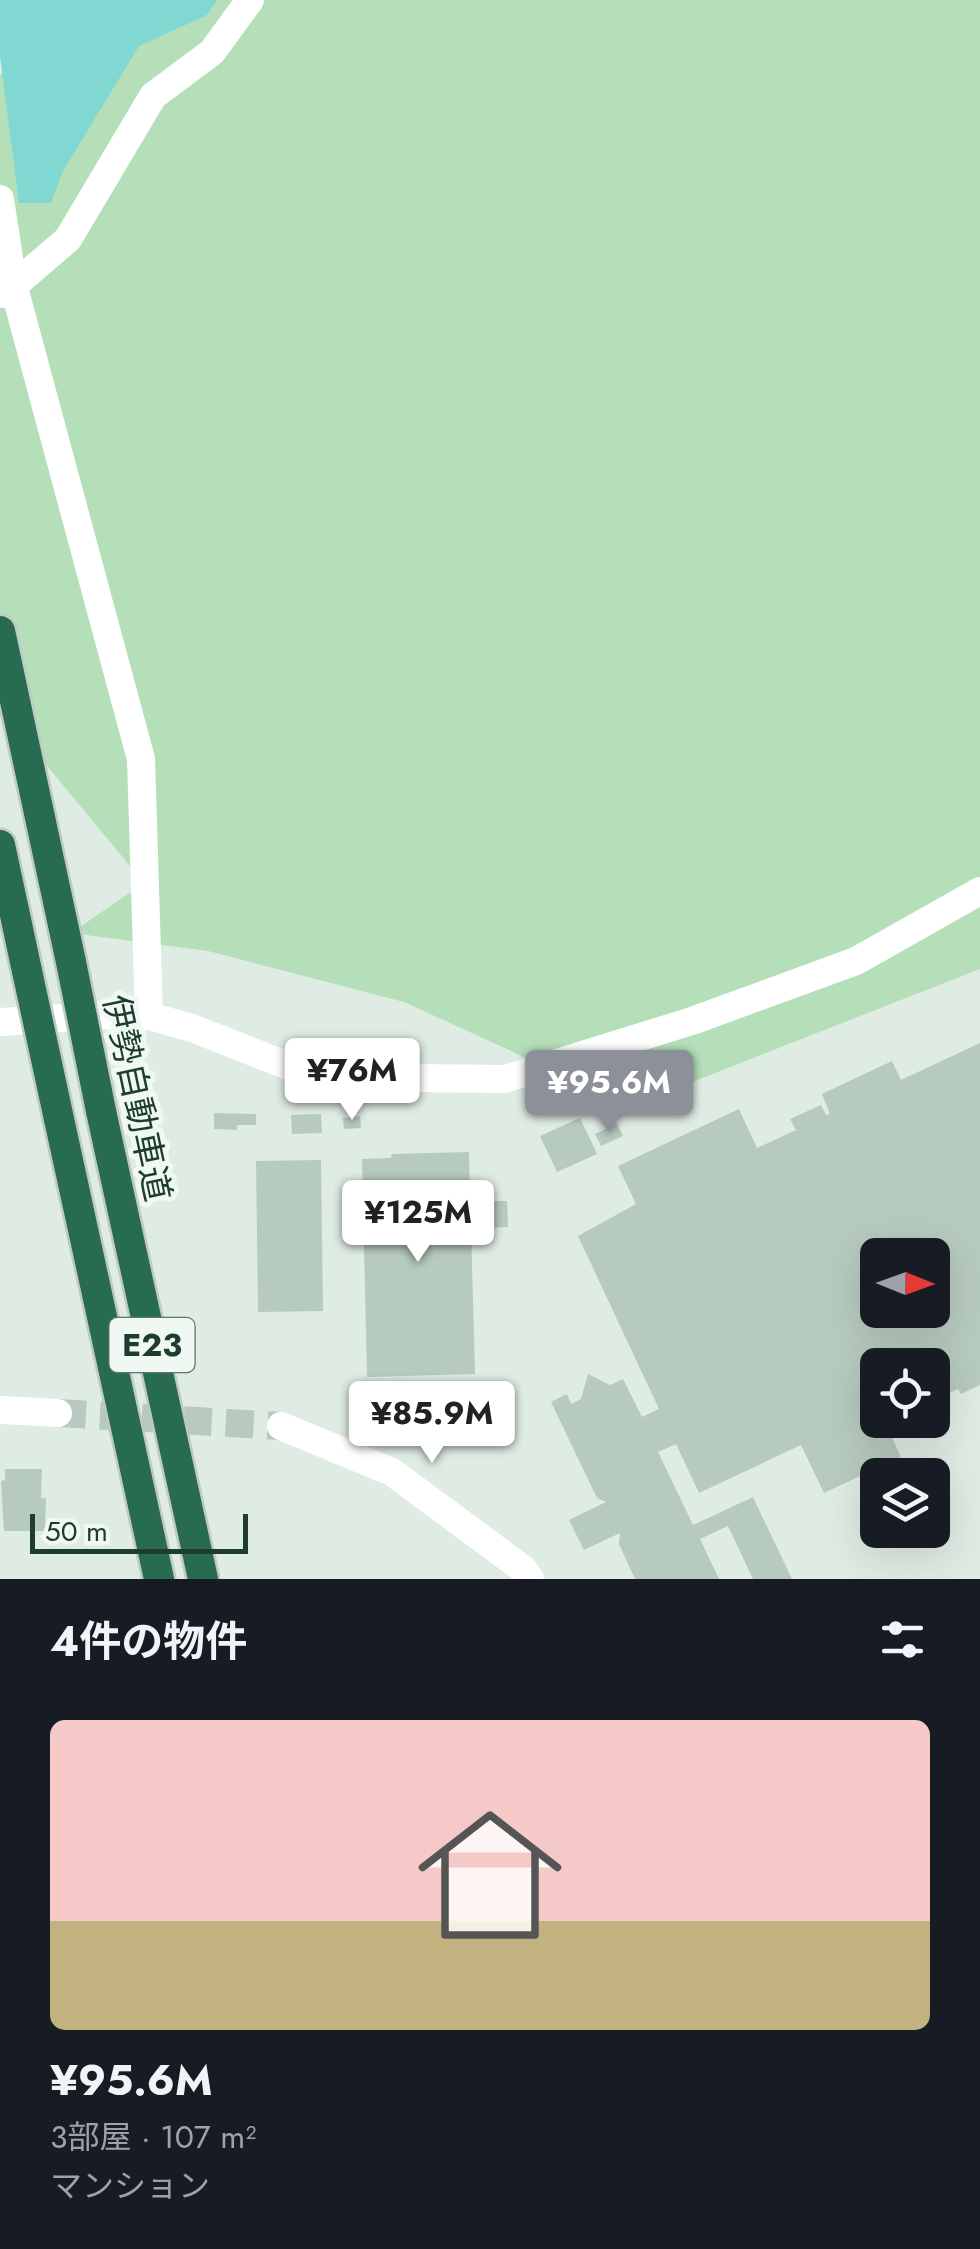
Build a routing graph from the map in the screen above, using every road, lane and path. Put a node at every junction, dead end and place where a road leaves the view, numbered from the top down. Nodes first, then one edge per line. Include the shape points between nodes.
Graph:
1 (250, 0) edge
2 (0, 198) edge
3 (6, 291) edge
4 (0, 631) edge
5 (0, 845) edge
6 (980, 890) edge
7 (149, 1016) junction
8 (0, 1022) edge
9 (0, 1410) edge
10 (58, 1413) tunnel mouth
11 (280, 1426) tunnel mouth
12 (158, 1579) edge
13 (203, 1579) edge
14 (530, 1579) edge

1 - 3 street via 212,52 154,96 68,239
2 - 3 street
3 - 7 street via 141,759
4 - 13 highway, 伊勢自動車道 / E23, bridge
5 - 12 highway, E23, bridge
6 - 7 street via 856,961 505,1079 316,1077
7 - 8 street
9 - 10 street
11 - 14 street via 392,1472

